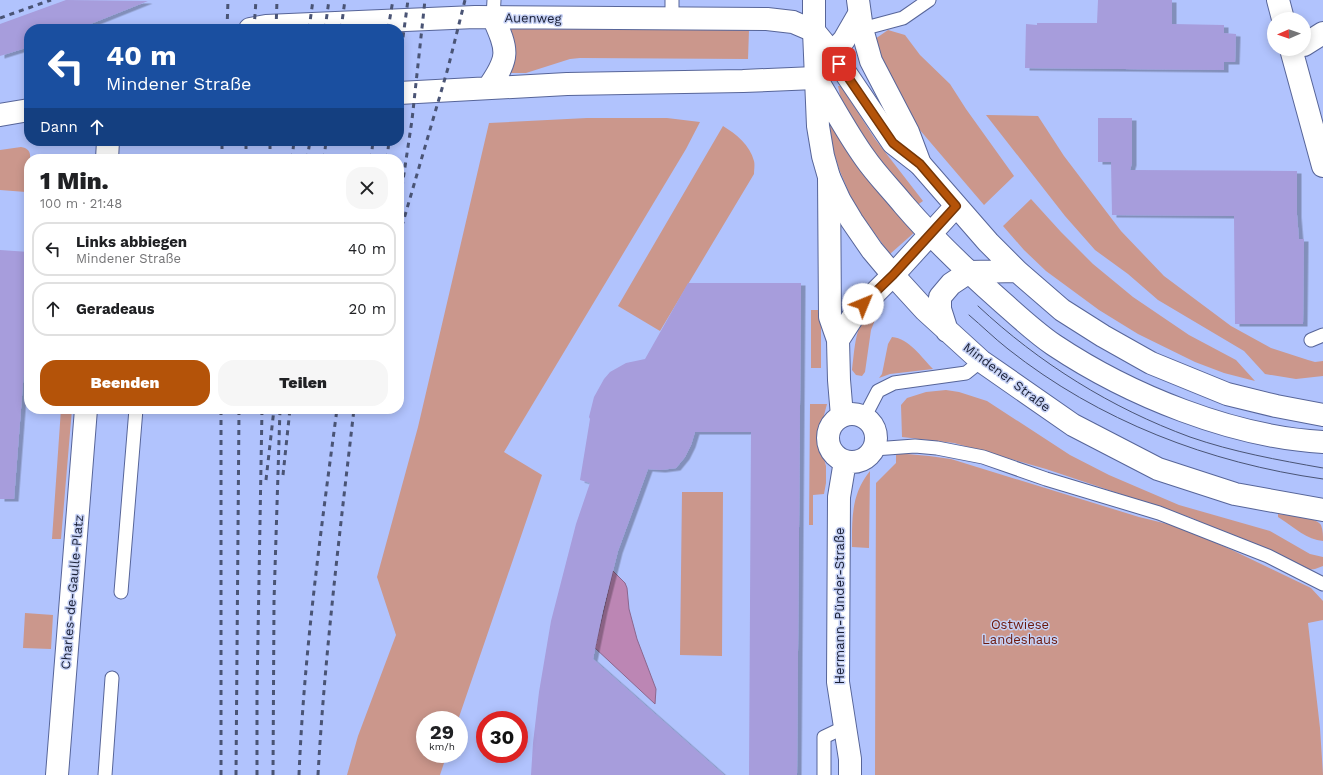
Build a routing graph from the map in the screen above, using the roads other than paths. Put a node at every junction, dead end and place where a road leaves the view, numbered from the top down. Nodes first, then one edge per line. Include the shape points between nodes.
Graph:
1 (814, 0) edge
2 (929, 0) edge
3 (1278, 0) edge
4 (494, 9) edge
5 (672, 9) edge
6 (1281, 12) edge
7 (860, 15) edge
8 (293, 24) edge
9 (814, 31) junction
10 (1323, 33) edge
11 (1311, 40) edge
12 (832, 53) junction
13 (1298, 56) edge
14 (815, 78) junction
15 (488, 88) junction
16 (404, 93) edge
17 (24, 111) edge
18 (0, 115) edge
19 (920, 164) junction
20 (1323, 166) edge
21 (829, 177) junction
22 (956, 206) junction
23 (930, 234) junction
24 (1017, 271) junction
25 (969, 272) junction
26 (893, 275) junction
27 (947, 331) junction
28 (1323, 335) edge
29 (838, 340) junction
30 (1311, 340) dead end
31 (981, 361) junction
32 (86, 414) edge
33 (136, 414) edge
34 (1323, 415) edge
35 (842, 416) junction
36 (865, 416) junction
37 (1323, 442) edge
38 (874, 449) junction
39 (845, 461) junction
40 (1323, 510) edge
41 (1323, 584) edge
42 (122, 592) dead end
43 (112, 678) dead end
44 (845, 727) junction
45 (57, 775) edge
46 (105, 775) edge
47 (824, 775) edge
48 (850, 775) edge

1 - 9 street, Mindener Straße
2 - 7 lane via 903,18
3 - 6 street
4 - 5 street, Auenweg
4 - 8 street, Auenweg
4 - 15 street via 506,55
5 - 9 street, Auenweg via 794,22
7 - 12 street
7 - 19 street via 871,61 908,132
9 - 12 street
9 - 14 street, Mindener Straße
10 - 11 street
12 - 14 street
12 - 19 street via 893,143
13 - 20 street
14 - 15 street
14 - 21 street, Mindener Straße via 818,126
14 - 23 street via 865,158
15 - 16 street
17 - 18 street
19 - 22 street
21 - 26 street, Mindener Straße via 852,221
21 - 29 street via 830,317
22 - 23 street
22 - 24 street
23 - 25 street
23 - 26 street
24 - 25 street
24 - 34 street via 1062,310 1151,363 1227,394
25 - 27 street via 951,284 940,297 940,309
25 - 37 street via 1053,344 1091,368 1142,394 1241,430
26 - 27 street, Mindener Straße
26 - 29 street via 856,312
27 - 31 street, Mindener Straße
28 - 30 lane
29 - 35 street
31 - 36 lane via 966,373 894,382 878,391
31 - 40 street, Mindener Straße via 1073,425 1158,469 1234,494
32 - 45 street, Charles-de-Gaulle-Platz
33 - 42 lane
35 - 36 street via 850,413
35 - 39 street via 830,427 828,435 832,451
36 - 38 street via 874,426 876,433
38 - 39 street via 865,459
38 - 41 lane via 915,446 983,457 1159,513 1268,556
39 - 44 street, Hermann-Pünder-Straße via 839,497 838,682
43 - 46 lane
44 - 47 lane via 824,737
44 - 48 street, Hermann-Pünder-Straße

